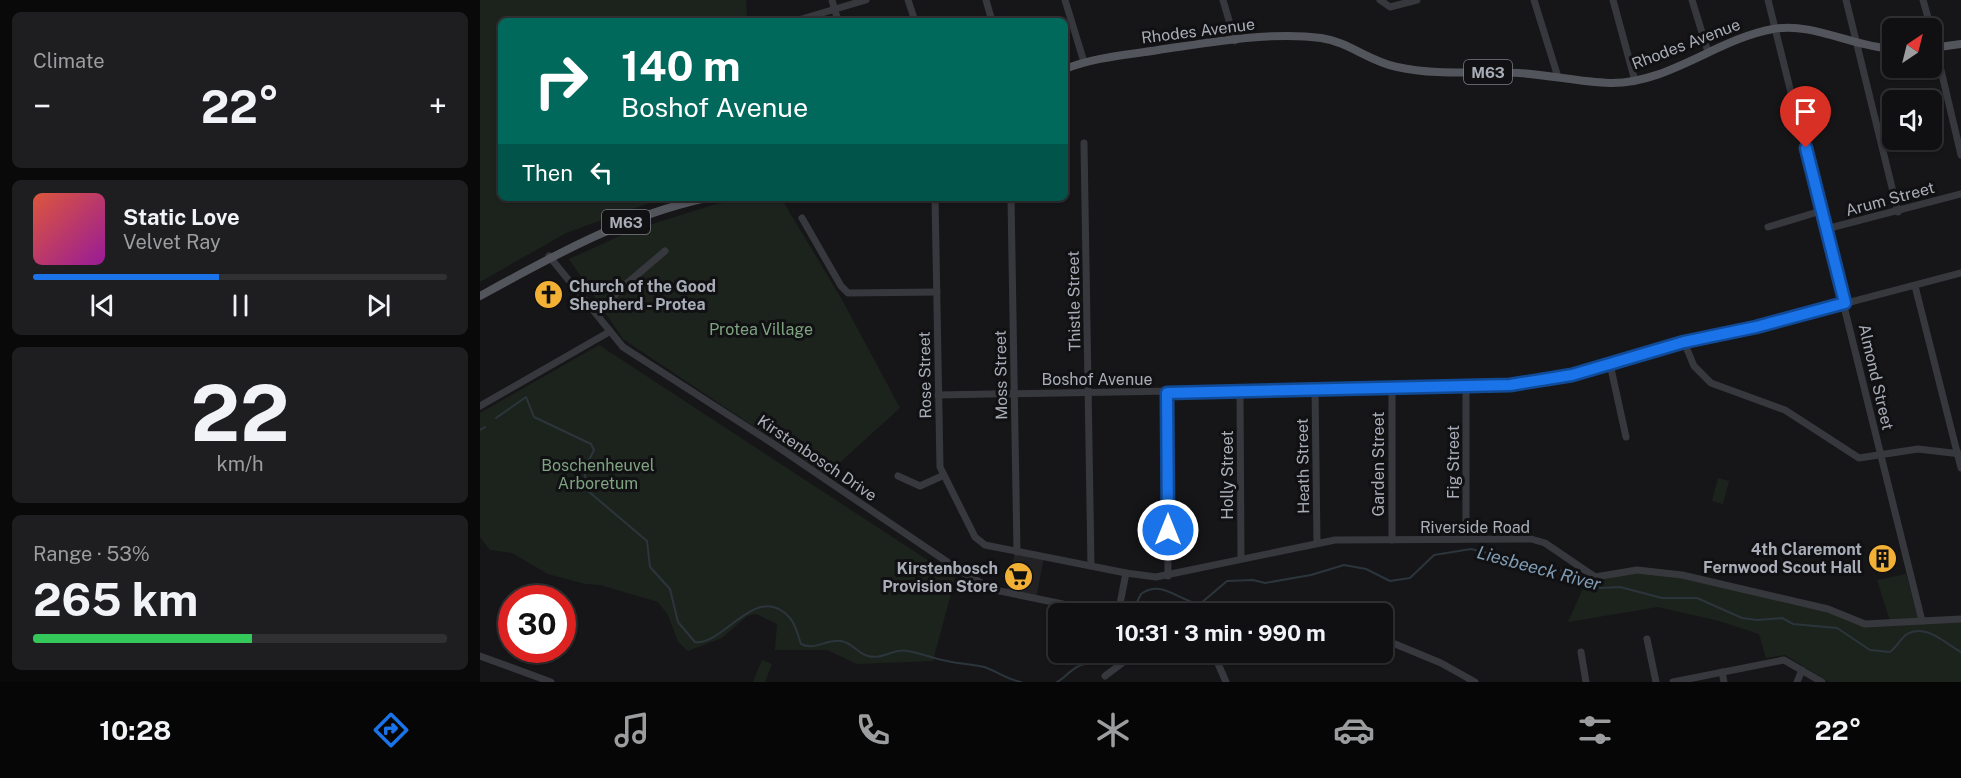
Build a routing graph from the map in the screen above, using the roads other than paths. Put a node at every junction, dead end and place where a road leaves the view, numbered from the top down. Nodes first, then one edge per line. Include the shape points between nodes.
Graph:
1 (831, 0) edge
2 (866, 0) edge
3 (908, 0) edge
4 (986, 0) edge
5 (1065, 0) edge
6 (1223, 0) edge
7 (1380, 0) edge
8 (1417, 0) edge
9 (1534, 0) edge
10 (1613, 0) edge
11 (1692, 0) edge
12 (1768, 0) edge
13 (1846, 0) edge
14 (1923, 0) edge
15 (834, 9) junction
16 (805, 18) edge
17 (837, 18) edge
18 (914, 18) edge
19 (991, 18) edge
20 (1928, 18) edge
21 (1776, 28) junction
22 (1235, 41) junction
23 (1858, 43) junction
24 (1961, 44) edge
25 (1882, 47) edge
26 (1942, 47) edge
27 (1708, 52) junction
28 (1084, 62) junction
29 (1068, 68) edge
30 (1558, 77) junction
31 (1942, 78) edge
32 (1635, 81) junction
33 (1084, 143) dead end
34 (1961, 155) edge
35 (1961, 194) edge
36 (695, 201) edge
37 (935, 201) edge
38 (1011, 201) edge
39 (1821, 211) junction
40 (1898, 212) junction
41 (802, 218) dead end
42 (1768, 227) dead end
43 (1826, 229) junction
44 (665, 251) dead end
45 (549, 256) junction
46 (1961, 273) edge
47 (1915, 285) junction
48 (937, 292) junction
49 (480, 296) edge
50 (1845, 303) junction
51 (598, 315) junction
52 (609, 332) junction
53 (1684, 342) junction
54 (1610, 364) junction
55 (1466, 386) junction
56 (1392, 389) junction
57 (1315, 390) junction
58 (1240, 391) junction
59 (1089, 392) junction
60 (1015, 393) junction
61 (1167, 393) junction
62 (938, 395) junction
63 (480, 406) edge
64 (1626, 437) dead end
65 (1880, 454) junction
66 (1959, 455) edge
67 (1961, 468) edge
68 (898, 476) dead end
69 (942, 476) junction
70 (1466, 538) junction
71 (1392, 540) junction
72 (978, 541) joint
73 (1317, 542) junction
74 (1017, 552) junction
75 (1241, 558) junction
76 (1091, 566) junction
77 (1126, 573) junction
78 (1168, 576) junction
79 (1057, 603) edge
80 (1120, 603) edge
81 (1961, 619) edge
82 (1922, 621) junction
83 (1647, 639) dead end
84 (1393, 643) edge
85 (1581, 652) dead end
86 (480, 656) edge
87 (1122, 663) edge
88 (1218, 663) edge
89 (1802, 670) junction
90 (1722, 672) junction
91 (1105, 676) dead end
92 (551, 682) edge
93 (1226, 682) edge
94 (1475, 682) edge
95 (1586, 682) edge
96 (1656, 682) edge
97 (1673, 682) edge
98 (1724, 682) edge
99 (1797, 682) edge
100 (1822, 682) edge

1 - 15 street
2 - 15 street
3 - 18 street
4 - 19 street
5 - 28 street
6 - 22 street
7 - 8 street via 1390,7
9 - 30 street
10 - 32 street
11 - 27 street
12 - 21 street, Almond Street
13 - 23 street
14 - 20 street
15 - 16 street
15 - 17 street
21 - 23 main road, Rhodes Avenue / M63 via 1813,31
21 - 27 main road, Rhodes Avenue / M63
21 - 39 street, Almond Street
22 - 28 main road, Rhodes Avenue / M63
22 - 30 main road, Rhodes Avenue / M63 via 1321,38 1396,67
23 - 25 main road, Rhodes Avenue / M63
23 - 40 street
24 - 26 main road
27 - 32 main road, Rhodes Avenue / M63
28 - 29 main road, Rhodes Avenue / M63
30 - 32 main road, Rhodes Avenue / M63 via 1610,83
31 - 34 street
33 - 59 street, Thistle Street
35 - 40 street, Arum Street
36 - 45 main road, M63 via 641,216
37 - 48 street, Rose Street
38 - 60 street, Moss Street
39 - 42 street
39 - 43 street, Almond Street
40 - 43 street, Arum Street
41 - 48 street via 848,293
43 - 50 street, Almond Street
44 - 51 street via 618,291
45 - 49 main road, M63
45 - 51 street, Kirstenbosch Drive
46 - 47 street, Boshof Avenue
47 - 50 street, Boshof Avenue
47 - 66 street
48 - 62 street, Rose Street
50 - 53 street, Boshof Avenue
50 - 65 street, Almond Street
51 - 52 street, Kirstenbosch Drive
52 - 63 street
52 - 79 street, Kirstenbosch Drive via 642,361 982,584
53 - 54 street, Boshof Avenue
53 - 65 street via 1694,366 1711,383 1791,412 1859,458
54 - 55 street, Boshof Avenue via 1510,385
54 - 64 street
55 - 56 street, Boshof Avenue
55 - 70 street, Fig Street
56 - 57 street, Boshof Avenue
56 - 71 street, Garden Street
57 - 58 street, Boshof Avenue
57 - 73 street, Heath Street
58 - 61 street, Boshof Avenue
58 - 75 street, Holly Street
59 - 60 street, Boshof Avenue
59 - 61 street, Boshof Avenue
59 - 76 street, Thistle Street
60 - 62 street, Boshof Avenue
60 - 74 street, Moss Street
61 - 78 street
62 - 69 street, Rose Street
65 - 66 street via 1918,449
65 - 82 street, Almond Street
66 - 67 street
68 - 69 street via 920,486
69 - 72 street, Rose Street
70 - 71 street, Riverside Road
70 - 82 street, Riverside Road via 1539,540 1595,577 1658,570 1737,585 1828,609 1865,624
71 - 73 street, Riverside Road
72 - 74 street, Riverside Road
73 - 75 street, Riverside Road
74 - 76 street, Riverside Road
75 - 78 street, Riverside Road
76 - 77 street, Riverside Road
77 - 78 street, Riverside Road
77 - 80 street
81 - 82 street, Riverside Road
83 - 96 street
84 - 94 street
85 - 95 street
86 - 92 street
87 - 91 street
88 - 93 street
89 - 90 street via 1784,660
89 - 99 street
89 - 100 street
90 - 97 street
90 - 98 street

